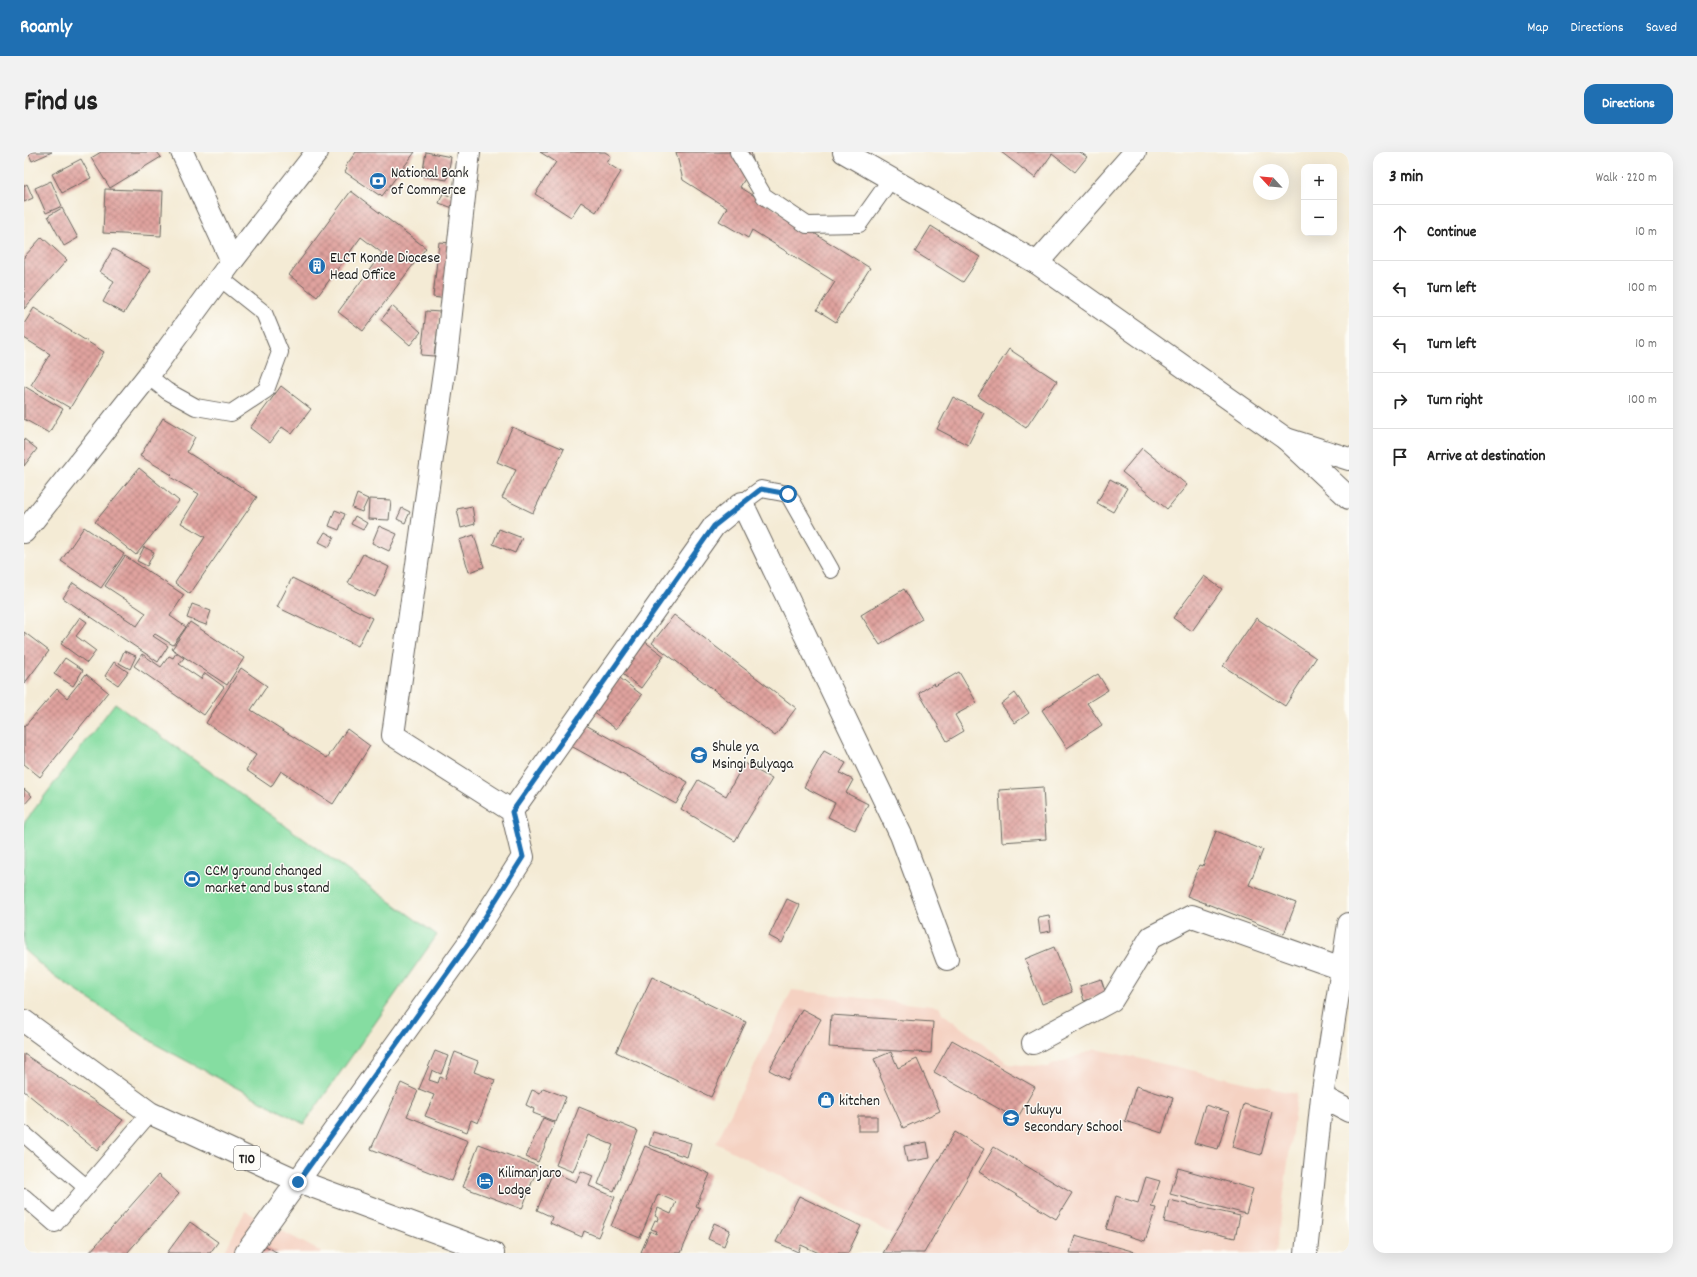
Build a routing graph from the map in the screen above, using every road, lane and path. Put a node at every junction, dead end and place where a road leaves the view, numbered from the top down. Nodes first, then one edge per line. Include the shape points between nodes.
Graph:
1 (182, 152) edge
2 (317, 152) edge
3 (469, 152) edge
4 (738, 152) edge
5 (844, 152) edge
6 (1134, 152) edge
7 (891, 179) junction
8 (1037, 264) junction
9 (226, 270) junction
10 (148, 376) junction
11 (1286, 439) junction
12 (1349, 459) edge
13 (1349, 498) edge
14 (742, 504) junction
15 (24, 532) edge
16 (831, 570) dead end
17 (512, 812) junction
18 (1349, 924) edge
19 (946, 958) dead end
20 (1342, 969) junction
21 (24, 1021) edge
22 (1033, 1042) dead end
23 (1322, 1097) junction
24 (1349, 1111) edge
25 (150, 1113) junction
26 (24, 1134) edge
27 (298, 1182) junction
28 (86, 1187) junction
29 (24, 1197) edge
30 (246, 1253) edge
31 (494, 1253) edge
32 (1306, 1253) edge

1 - 9 main road
2 - 9 main road
3 - 17 main road via 446,358 393,735
4 - 7 lane via 764,196 807,225 859,224
5 - 7 main road
6 - 8 main road
7 - 8 main road
8 - 11 main road
9 - 10 main road
9 - 10 lane via 264,313 280,352 266,390 231,413 196,407 167,391
10 - 15 main road
11 - 12 main road
11 - 13 main road
14 - 16 lane via 761,489 788,494
14 - 17 main road via 714,526
14 - 19 main road via 901,835
17 - 27 main road via 523,857 468,944
18 - 20 main road
20 - 22 main road via 1192,916 1151,937 1112,1000
20 - 23 main road
21 - 25 main road, T10
23 - 24 main road
23 - 32 main road
25 - 27 main road, T10
25 - 28 lane
26 - 28 lane
27 - 30 main road
27 - 31 main road, T10
28 - 29 lane via 55,1224

